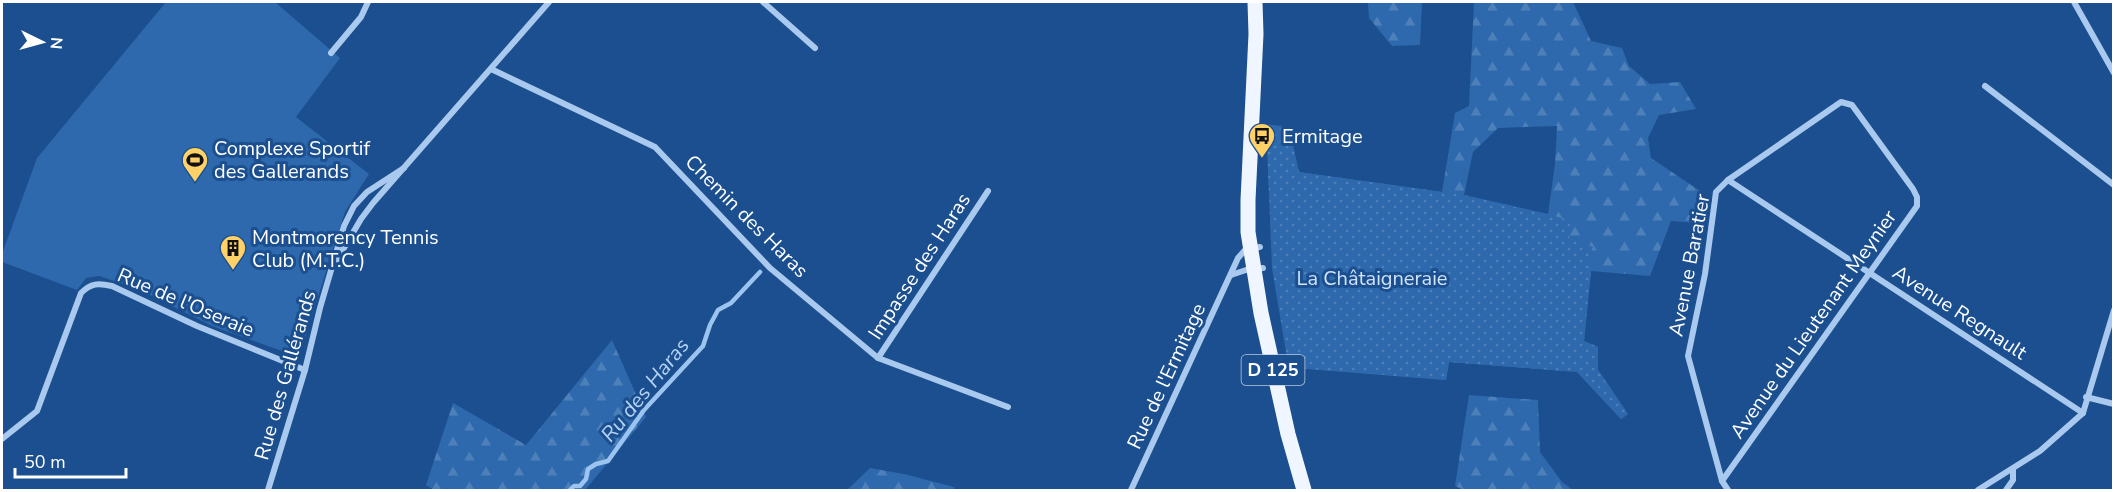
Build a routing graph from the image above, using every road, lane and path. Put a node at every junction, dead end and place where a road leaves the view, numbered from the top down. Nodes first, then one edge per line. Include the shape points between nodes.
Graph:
1 (368, 2) edge
2 (549, 2) edge
3 (763, 2) edge
4 (1255, 2) edge
5 (1264, 2) edge
6 (2074, 2) edge
7 (1257, 34) junction
8 (815, 48) dead end
9 (331, 53) dead end
10 (491, 69) junction
11 (2114, 73) edge
12 (1985, 86) dead end
13 (1841, 102) joint
14 (404, 168) junction
15 (1728, 180) junction
16 (2114, 185) edge
17 (988, 191) dead end
18 (1255, 247) junction
19 (333, 268) junction
20 (1258, 269) junction
21 (1870, 272) junction
22 (1231, 275) junction
23 (2114, 310) edge
24 (878, 358) junction
25 (305, 369) junction
26 (2086, 398) junction
27 (2114, 404) edge
28 (1008, 407) dead end
29 (2082, 413) junction
30 (2, 440) edge
31 (2013, 469) junction
32 (1722, 481) junction
33 (268, 490) edge
34 (1131, 490) edge
35 (1305, 490) edge
36 (1728, 490) edge
37 (1978, 490) edge
38 (2006, 490) edge

1 - 9 street via 361,17
2 - 10 street, Rue des Gallérands
3 - 8 street
4 - 7 main road, D 125
5 - 7 main road, D 125
6 - 11 street
7 - 18 main road, D 125 via 1248,215
10 - 14 street, Rue des Gallérands
10 - 24 street, Chemin des Haras via 655,147 770,267
12 - 16 street
13 - 15 street, Avenue Baratier
13 - 21 street, Avenue du Lieutenant Meynier via 1852,105 1917,197 1917,206
14 - 19 street, Rue des Gallérands via 361,219
14 - 19 street, Rue des Gallérands via 379,183 354,206 344,226
15 - 21 street, Avenue Regnault
15 - 32 street, Avenue Baratier via 1716,192 1688,356
17 - 24 street, Impasse des Haras
18 - 20 main road, D 125
18 - 22 street, Rue de l'Ermitage via 1246,249 1238,258
19 - 25 street, Rue des Gallérands
20 - 22 street
20 - 35 main road, D 125
21 - 29 street, Avenue Regnault
21 - 32 street, Avenue du Lieutenant Meynier
22 - 34 street, Rue de l'Ermitage
23 - 26 street
24 - 28 street, Chemin des Haras
25 - 30 street, Rue de l'Oseraie via 196,326 112,286 90,285 81,293 37,411
25 - 33 street, Rue des Gallérands
26 - 27 street
26 - 29 street
29 - 31 street via 2040,451
31 - 37 street
31 - 38 street via 2013,480
32 - 36 street, Avenue Baratier

